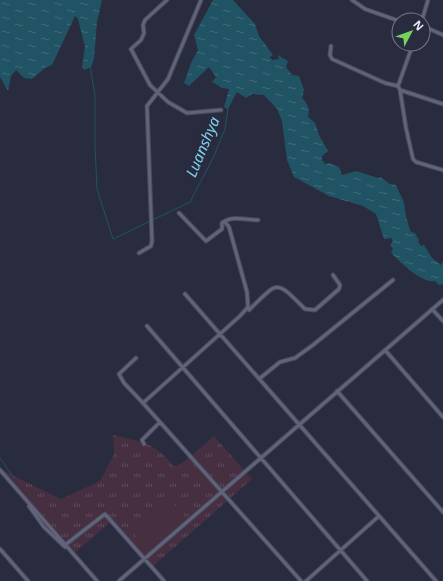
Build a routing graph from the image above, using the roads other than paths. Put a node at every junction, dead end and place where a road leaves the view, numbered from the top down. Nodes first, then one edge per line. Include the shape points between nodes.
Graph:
1 (167, 0) edge
2 (201, 0) edge
3 (352, 0) edge
4 (428, 0) edge
5 (424, 12) edge
6 (391, 18) edge
7 (431, 30) edge
8 (443, 35) edge
9 (332, 46) dead end
10 (410, 52) edge
11 (398, 86) junction
12 (400, 90) junction
13 (157, 93) junction
14 (443, 104) edge
15 (221, 110) dead end
16 (443, 170) edge
17 (179, 213) dead end
18 (258, 220) dead end
19 (225, 222) junction
20 (139, 253) dead end
21 (333, 275) dead end
22 (393, 280) dead end
23 (185, 294) dead end
24 (443, 300) edge
25 (248, 307) junction
26 (432, 309) junction
27 (443, 321) edge
28 (147, 326) dead end
29 (220, 333) junction
30 (385, 350) junction
31 (136, 358) dead end
32 (183, 368) junction
33 (259, 379) junction
34 (337, 391) junction
35 (143, 402) junction
36 (443, 417) edge
37 (160, 422) junction
38 (299, 424) junction
39 (144, 444) dead end
40 (261, 457) junction
41 (0, 470) edge
42 (221, 492) junction
43 (443, 512) edge
44 (379, 516) junction
45 (65, 546) junction
46 (0, 549) edge
47 (340, 550) junction
48 (144, 559) junction
49 (28, 581) edge
50 (97, 581) edge
51 (120, 581) edge
52 (164, 581) edge
53 (301, 581) edge
54 (306, 581) edge
55 (367, 581) edge
56 (436, 581) edge

1 - 13 street via 146,20 141,40 131,49
2 - 13 street via 168,79
3 - 6 street via 365,9
4 - 5 street
7 - 8 street
9 - 11 street via 332,59 385,83
10 - 11 street
11 - 12 street
12 - 14 street
12 - 16 street via 413,158 416,162
13 - 15 street via 187,113
13 - 20 street via 147,106 152,244
17 - 19 street via 206,241 222,229 222,223
18 - 19 street via 235,217
19 - 25 street via 229,228 247,292
21 - 25 street via 340,286 339,289 315,310 305,309 280,287 272,288 249,310
22 - 33 street via 314,345 295,358 280,362
23 - 29 street
24 - 26 street
25 - 29 street
26 - 27 street
26 - 30 street
28 - 32 street
29 - 32 street
29 - 33 street
30 - 34 street
30 - 36 street
31 - 35 street via 119,374 124,383
32 - 35 street
32 - 40 street
33 - 38 street
34 - 38 street
34 - 43 street
35 - 37 street
37 - 39 street via 142,440
37 - 42 street
38 - 40 street
38 - 44 street
40 - 42 street
40 - 47 street
41 - 45 street
42 - 48 street
42 - 53 street
44 - 47 street
44 - 56 street
45 - 48 street via 105,514
45 - 50 street
46 - 49 street
47 - 54 street
47 - 55 street
48 - 51 street
48 - 52 street

